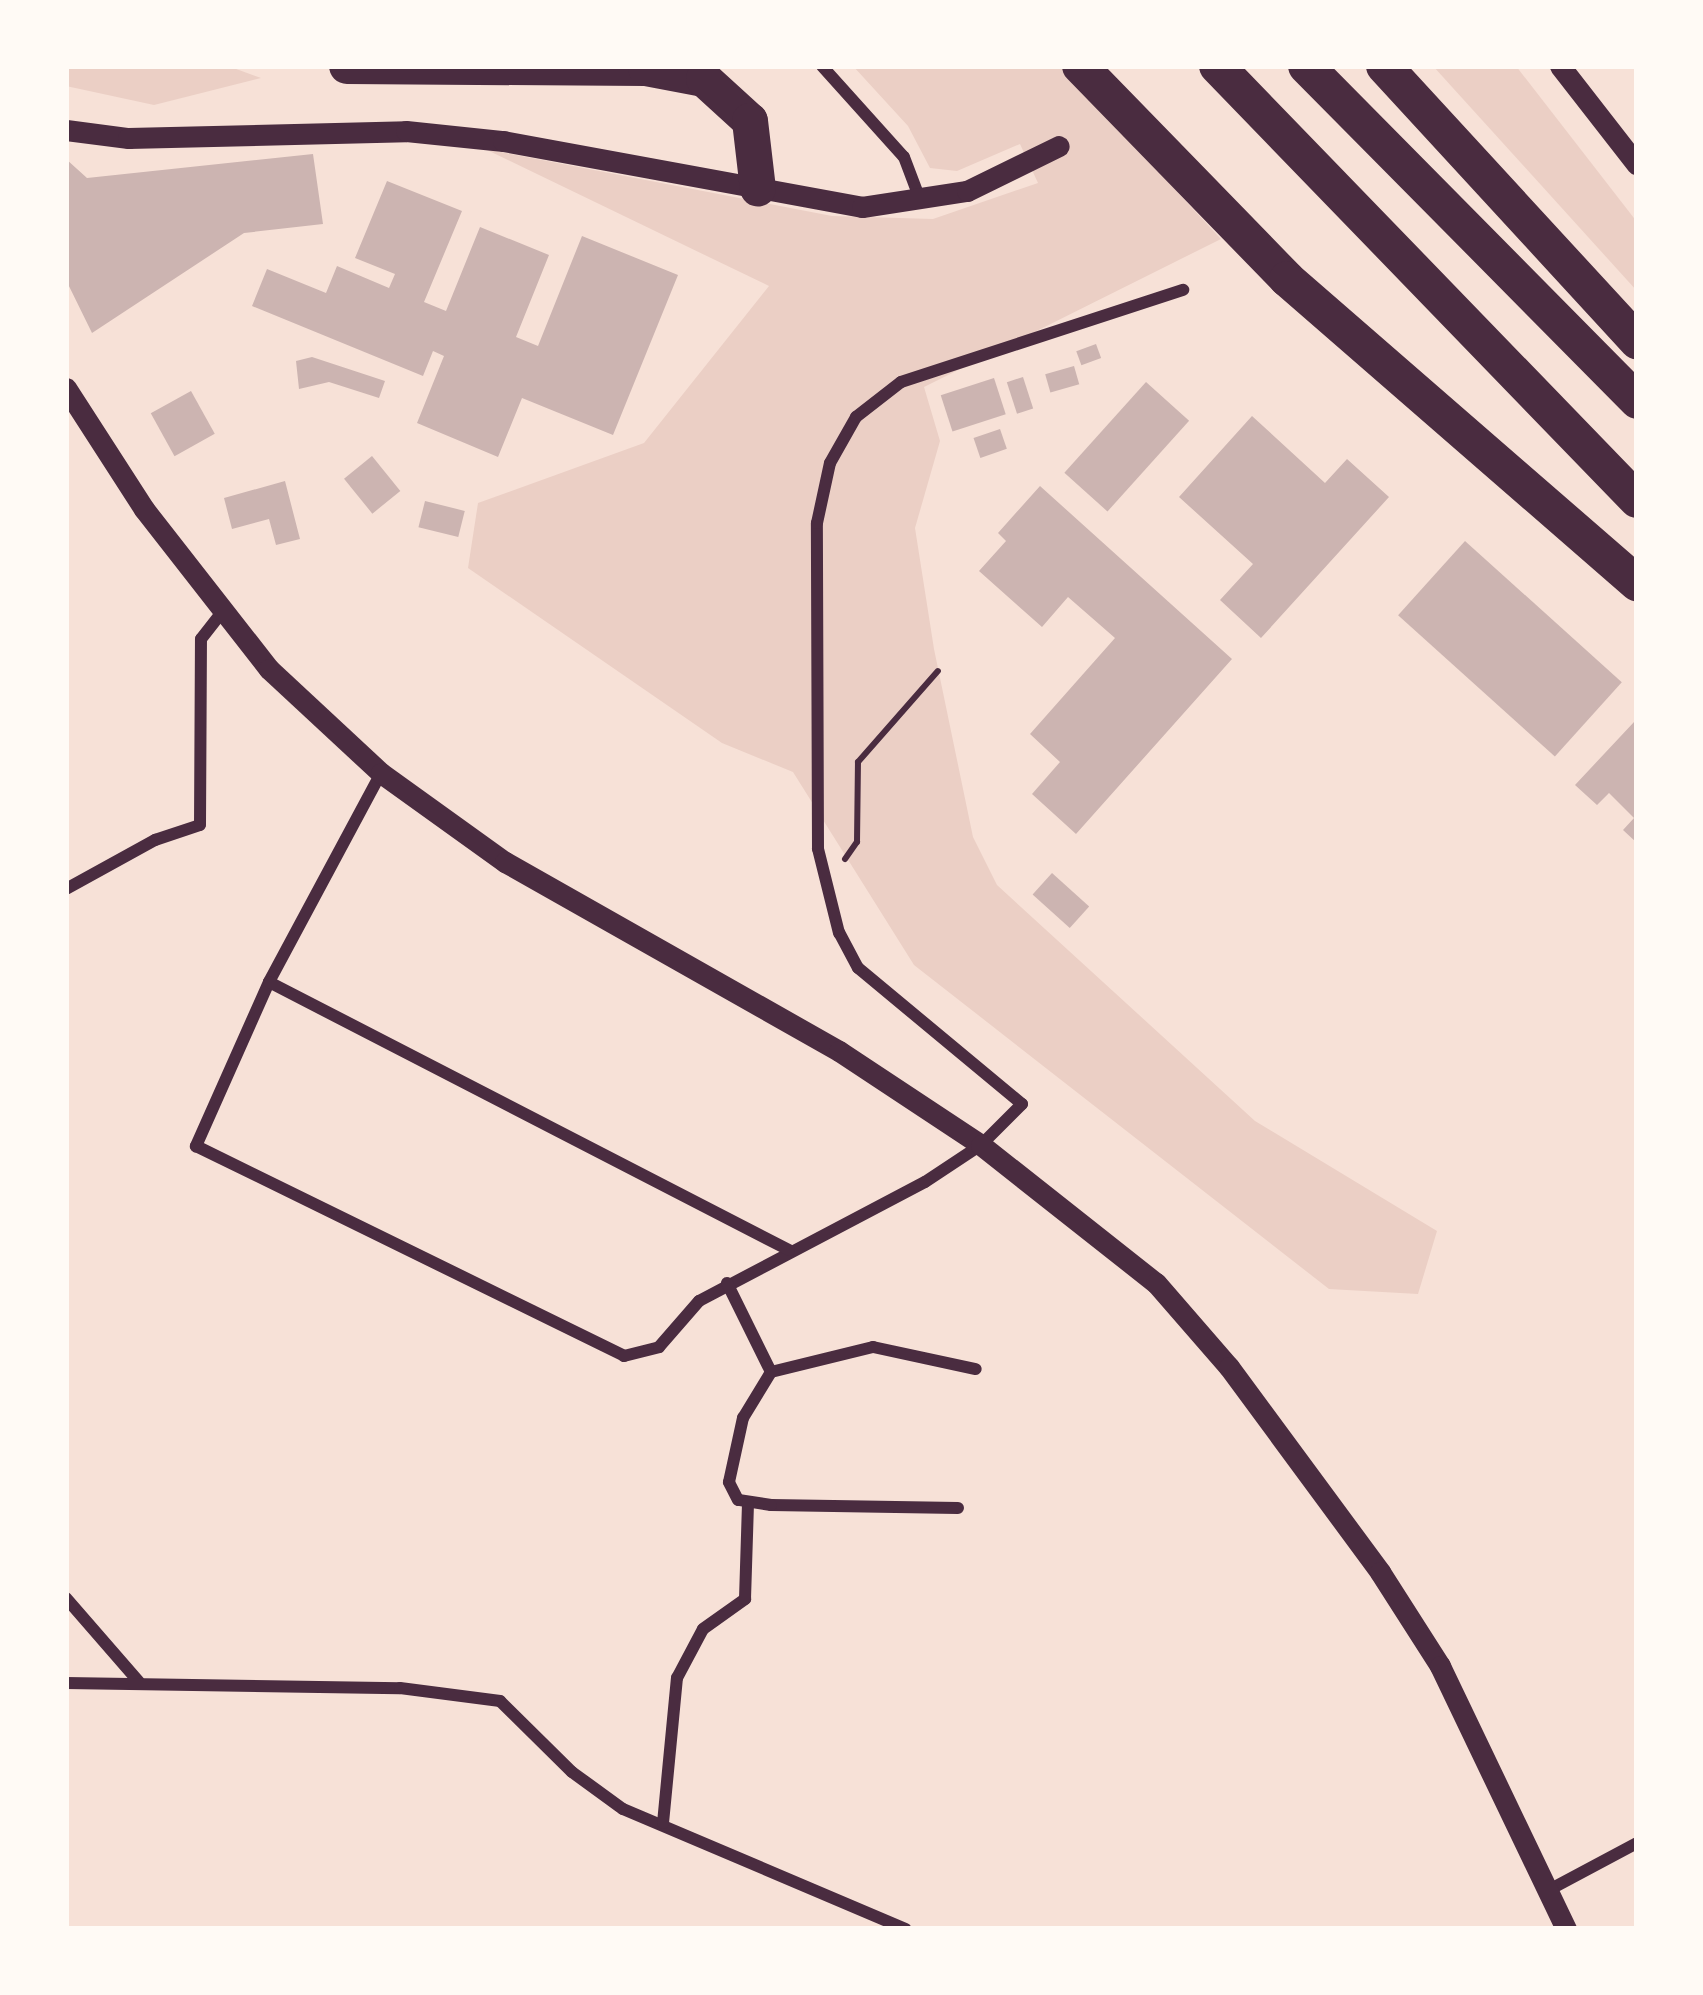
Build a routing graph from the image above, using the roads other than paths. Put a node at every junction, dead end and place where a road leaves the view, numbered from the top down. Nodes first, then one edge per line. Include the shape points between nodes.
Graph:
1 (347, 66) edge
2 (721, 66) edge
3 (822, 66) edge
4 (1080, 66) edge
5 (1217, 66) edge
6 (1306, 66) edge
7 (1384, 66) edge
8 (1560, 66) edge
9 (66, 130) edge
10 (1059, 146) dead end
11 (1637, 165) edge
12 (758, 189) junction
13 (921, 203) junction
14 (1183, 290) dead end
15 (1637, 341) edge
16 (66, 388) edge
17 (1637, 401) edge
18 (1637, 500) edge
19 (1637, 584) edge
20 (222, 612) junction
21 (381, 773) junction
22 (66, 889) edge
23 (268, 982) junction
24 (981, 1145) junction
25 (789, 1250) junction
26 (727, 1283) junction
27 (976, 1369) dead end
28 (771, 1372) junction
29 (748, 1502) junction
30 (958, 1508) dead end
31 (66, 1598) edge
32 (139, 1682) junction
33 (66, 1683) edge
34 (663, 1822) junction
35 (1637, 1843) edge
36 (1546, 1892) junction
37 (906, 1929) edge
38 (1566, 1929) edge

1 - 12 highway via 615,67 704,79 750,121
2 - 12 highway via 755,102
3 - 13 street via 904,157
4 - 19 highway via 1287,279
5 - 18 highway
6 - 17 highway
7 - 15 highway
8 - 11 street
9 - 12 street via 128,138 406,131
10 - 13 street via 1013,172
12 - 13 street via 862,207
14 - 24 street via 901,382 856,417 830,463 818,524 818,848 839,933 858,968 1022,1104
16 - 20 street
20 - 21 street via 269,669
20 - 22 street via 200,640 200,825
21 - 23 street
21 - 24 street via 505,862 839,1051
23 - 25 street
23 - 26 street via 196,1146 624,1355 658,1347
24 - 25 street
24 - 36 street via 1156,1283 1242,1384 1439,1666
25 - 26 street
26 - 28 street
27 - 28 street via 873,1347
28 - 29 street via 729,1482
29 - 30 street
29 - 34 street via 745,1599 704,1629 677,1678 675,1762
31 - 32 street
32 - 33 street
32 - 34 street via 400,1688 500,1701 572,1772 623,1808
34 - 37 street
35 - 36 street
36 - 38 street

